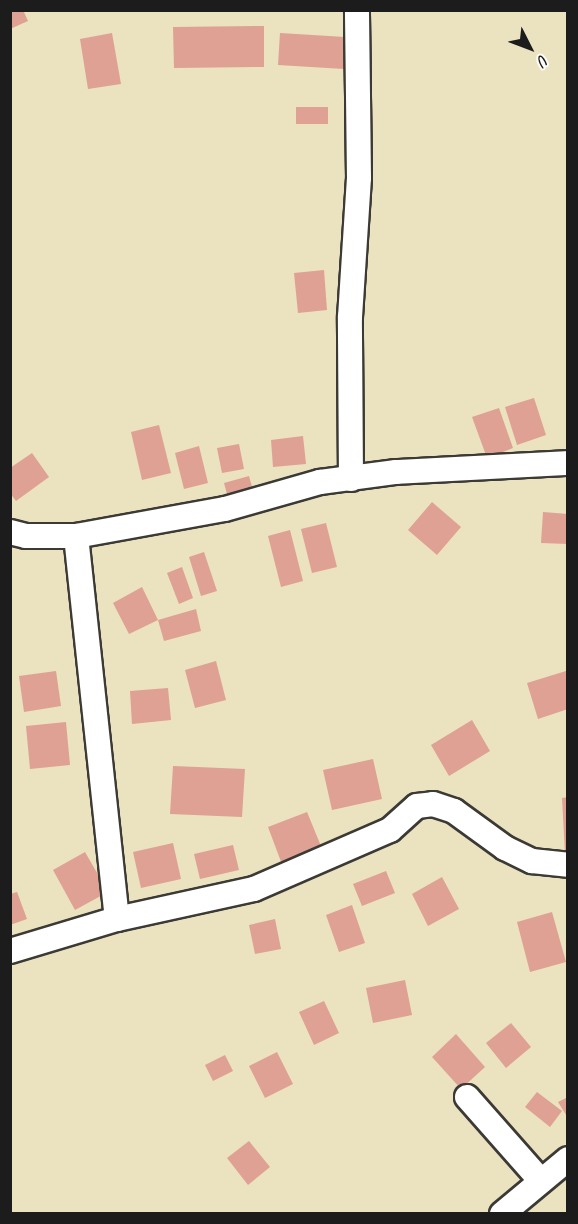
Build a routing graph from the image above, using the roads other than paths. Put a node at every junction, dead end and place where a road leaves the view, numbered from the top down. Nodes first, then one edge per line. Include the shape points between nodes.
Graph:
1 (357, 10) edge
2 (567, 463) edge
3 (351, 479) junction
4 (10, 531) edge
5 (76, 536) junction
6 (567, 865) edge
7 (117, 919) junction
8 (10, 951) edge
9 (466, 1097) dead end
10 (567, 1159) edge
11 (541, 1181) junction
12 (502, 1214) edge

1 - 3 street via 359,178 350,317
2 - 3 street via 396,472
3 - 5 street via 320,482 225,508
4 - 5 street via 26,536
5 - 7 street
6 - 7 street via 532,861 505,848 454,811 433,804 417,806 390,830 254,889
7 - 8 street
9 - 11 street
10 - 11 street
11 - 12 street

